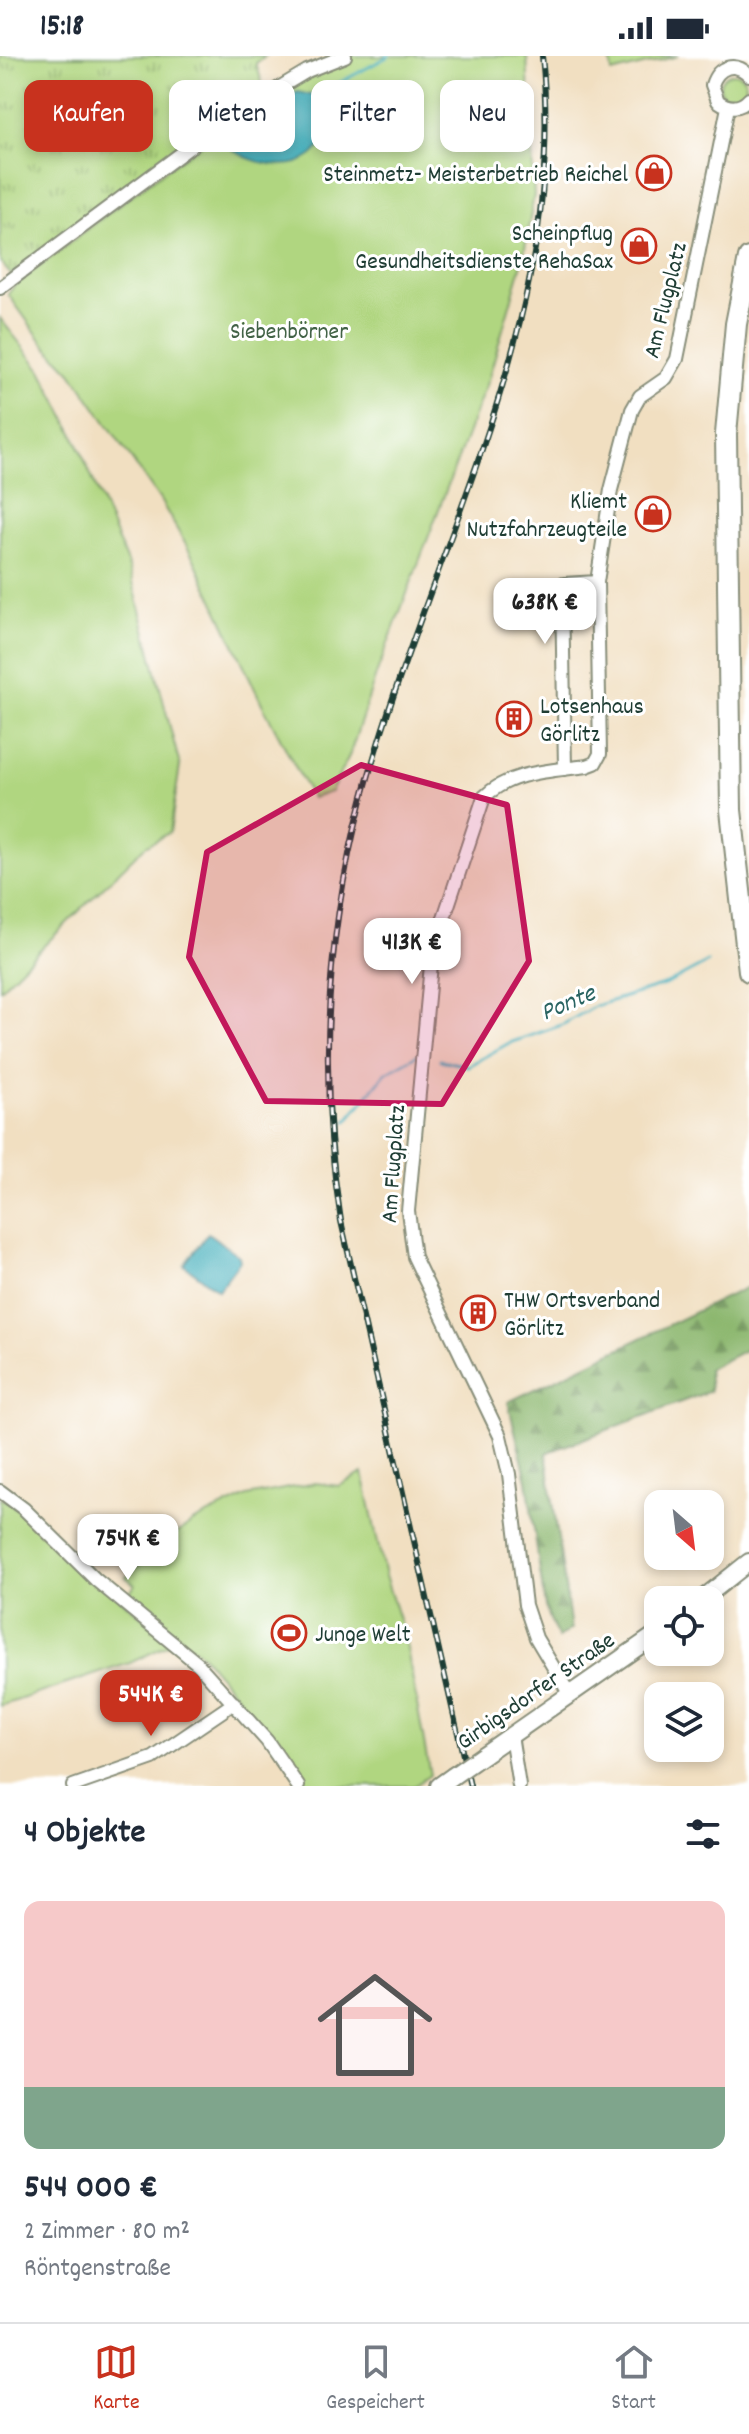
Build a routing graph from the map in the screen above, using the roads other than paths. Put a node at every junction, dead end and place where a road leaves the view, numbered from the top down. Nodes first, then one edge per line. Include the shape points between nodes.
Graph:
1 (345, 56) edge
2 (749, 75) edge
3 (749, 99) edge
4 (728, 107) junction
5 (749, 258) edge
6 (0, 288) edge
7 (597, 582) junction
8 (565, 769) junction
9 (749, 971) edge
10 (0, 1491) edge
11 (749, 1562) edge
12 (719, 1586) edge
13 (644, 1643) edge
14 (570, 1695) junction
15 (234, 1703) junction
16 (511, 1735) junction
17 (446, 1781) edge
18 (73, 1786) edge
19 (298, 1786) edge
20 (519, 1786) edge

1 - 6 street via 307,71 229,118
2 - 4 street via 735,66 717,74 713,90
3 - 4 street
4 - 7 street, Am Flugplatz via 677,359 666,378 640,396 632,410 611,490
5 - 9 main road via 736,324 726,434 731,810
7 - 8 street, Am Flugplatz via 600,754 595,763
7 - 8 street via 564,584 562,591
8 - 14 street, Am Flugplatz via 497,785 478,812 432,954 408,1211 414,1257 500,1436 525,1605 536,1638
10 - 15 street via 96,1580 188,1654
11 - 12 street
13 - 14 street, Girbigsdorfer Straße
14 - 16 street, Girbigsdorfer Straße
15 - 18 street via 153,1758
15 - 19 street
16 - 17 street, Girbigsdorfer Straße, bridge
16 - 20 street

